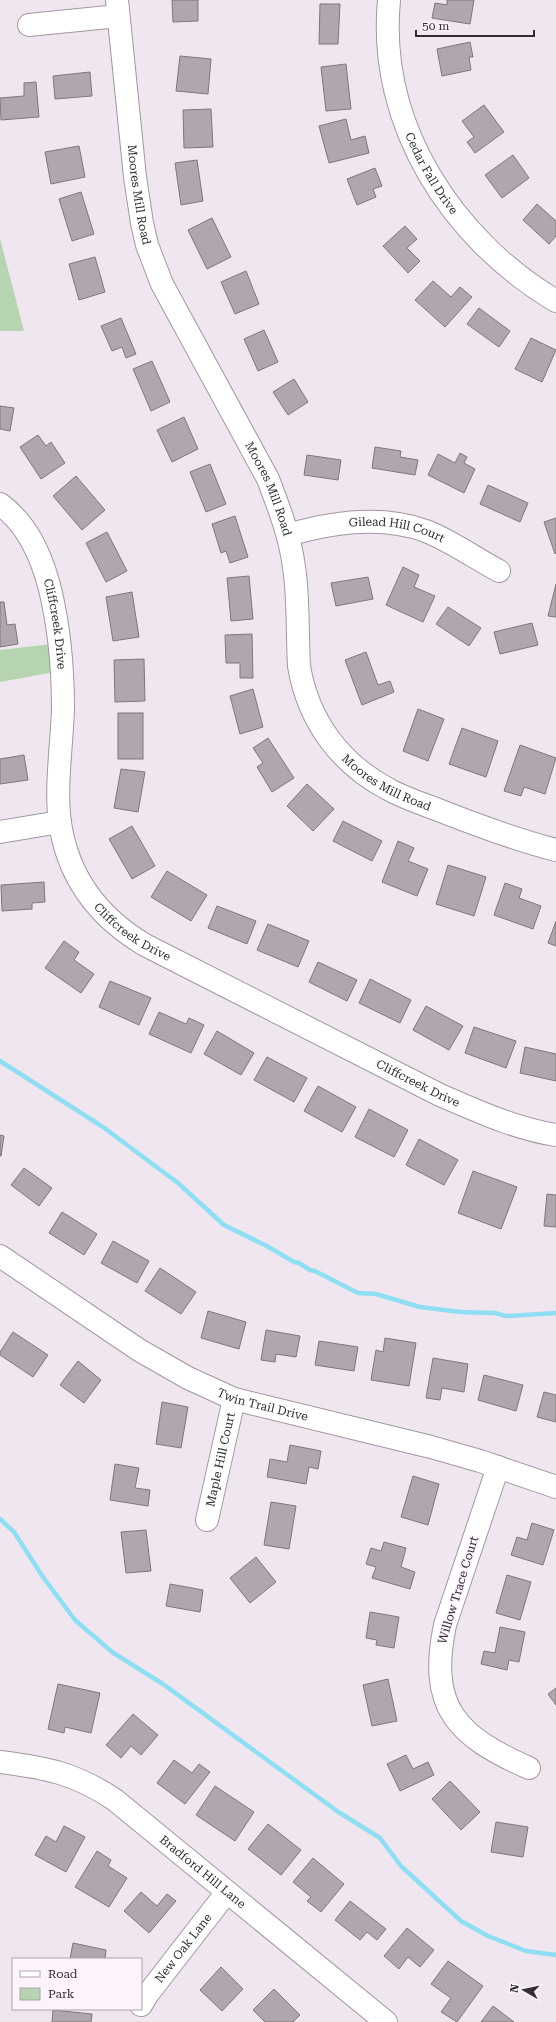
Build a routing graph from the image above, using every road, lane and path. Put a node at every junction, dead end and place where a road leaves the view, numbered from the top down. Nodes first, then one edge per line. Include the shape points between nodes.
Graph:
1 (389, 0) edge
2 (118, 8) edge
3 (29, 25) dead end
4 (556, 301) edge
5 (0, 504) edge
6 (288, 535) junction
7 (498, 571) dead end
8 (60, 822) junction
9 (0, 832) edge
10 (556, 850) edge
11 (556, 1135) edge
12 (0, 1256) edge
13 (234, 1399) junction
14 (498, 1467) junction
15 (556, 1487) edge
16 (207, 1520) dead end
17 (0, 1762) edge
18 (528, 1768) dead end
19 (227, 1892) junction
20 (142, 2003) edge
21 (140, 2010) edge
22 (136, 2022) edge
23 (386, 2022) edge

1 - 4 street, Cedar Fall Drive via 388,42 396,94 411,138 436,187 451,210 502,264 532,287
2 - 3 street
2 - 6 street, Moores Mill Road via 135,177 142,223 152,258 162,284 268,479
5 - 8 street, Cliffcreek Drive via 28,532 45,571 54,606 62,679
6 - 7 street, Gilead Hill Court via 360,522 390,521 435,535
6 - 10 street, Moores Mill Road via 295,574 301,681 315,719 338,751 359,771 389,790 486,829
8 - 9 street
8 - 11 street, Cliffcreek Drive via 66,848 82,886 104,914 129,936 440,1095 487,1116
12 - 13 street, Twin Trail Drive via 139,1350 188,1378
13 - 14 street, Twin Trail Drive via 431,1447
13 - 16 street, Maple Hill Court
14 - 15 street, Twin Trail Drive
14 - 18 street, Willow Trace Court via 445,1625 440,1648 439,1672 446,1702 463,1728 475,1740
17 - 19 street, Bradford Hill Lane via 55,1770 100,1789
19 - 20 street, New Oak Lane
19 - 23 street, Bradford Hill Lane
21 - 22 street

